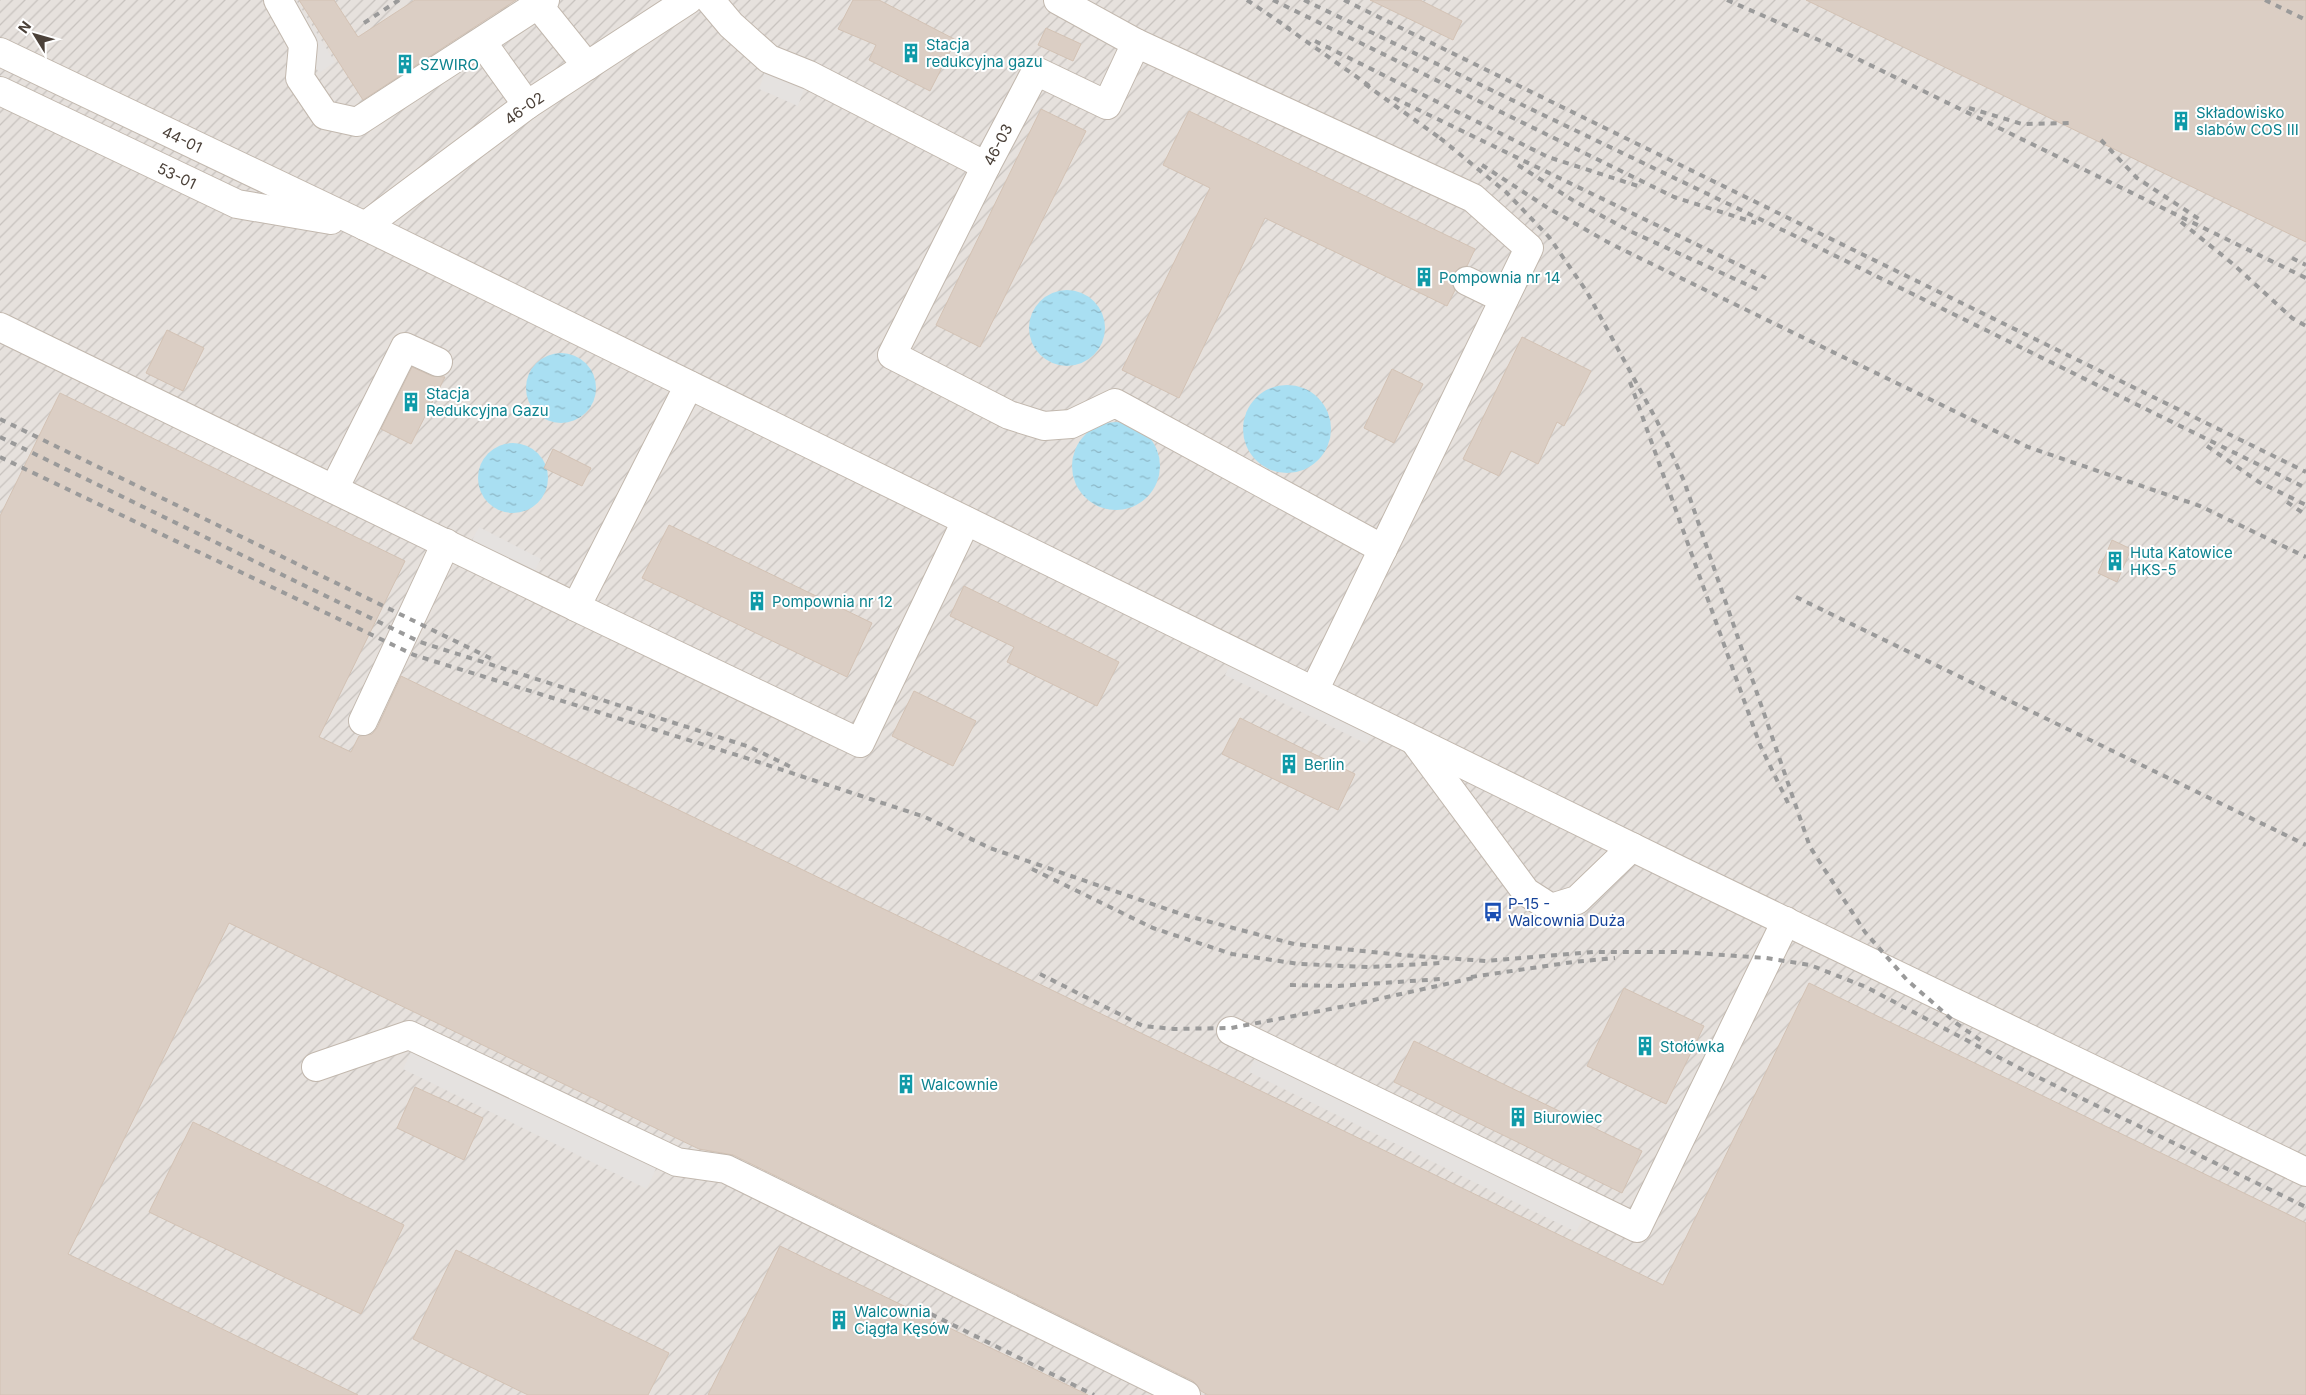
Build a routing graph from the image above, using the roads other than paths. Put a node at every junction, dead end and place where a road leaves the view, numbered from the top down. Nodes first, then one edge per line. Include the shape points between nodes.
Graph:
1 (278, 0) edge
2 (688, 0) edge
3 (710, 0) edge
4 (1058, 0) edge
5 (542, 2) edge
6 (482, 42) junction
7 (1136, 43) junction
8 (0, 52) edge
9 (587, 66) junction
10 (0, 92) edge
11 (527, 105) junction
12 (986, 166) junction
13 (365, 226) junction
14 (1467, 281) dead end
15 (1504, 299) junction
16 (0, 328) edge
17 (438, 362) dead end
18 (689, 385) junction
19 (334, 489) junction
20 (966, 521) junction
21 (446, 543) junction
22 (1383, 549) junction
23 (576, 607) junction
24 (1314, 691) junction
25 (363, 721) dead end
26 (1413, 740) junction
27 (1632, 846) junction
28 (1786, 921) junction
29 (1231, 1031) dead end
30 (316, 1067) dead end
31 (2306, 1172) edge
32 (1186, 1395) edge

1 - 6 lane via 303,45 300,78 325,115 357,122
2 - 9 lane, 46-02
3 - 12 lane, 46-03 via 731,25 769,59 809,75
4 - 7 lane
5 - 6 lane
5 - 9 lane
6 - 11 lane
7 - 12 lane, 46-03 via 1107,105 1036,71
7 - 15 lane via 1473,198 1529,248
8 - 13 lane, 44-01
9 - 11 lane, 46-02
10 - 13 lane, 53-01 via 237,204
11 - 13 lane, 46-02
12 - 22 lane via 892,355 1009,414 1044,426 1071,424 1115,403
13 - 18 lane, 44-01
14 - 15 lane
15 - 22 lane
16 - 19 lane
17 - 19 lane via 405,347
18 - 20 lane, 44-01
18 - 23 lane
19 - 21 lane
20 - 23 lane via 860,743
20 - 24 lane, 44-01
21 - 23 lane
21 - 25 lane
22 - 24 lane
24 - 26 lane, 44-01
26 - 27 lane, 44-01
26 - 27 lane via 1526,892 1551,908 1577,900
27 - 28 lane, 44-01
28 - 29 lane via 1637,1228
28 - 31 lane, 44-01
30 - 32 lane via 409,1035 677,1162 726,1168

